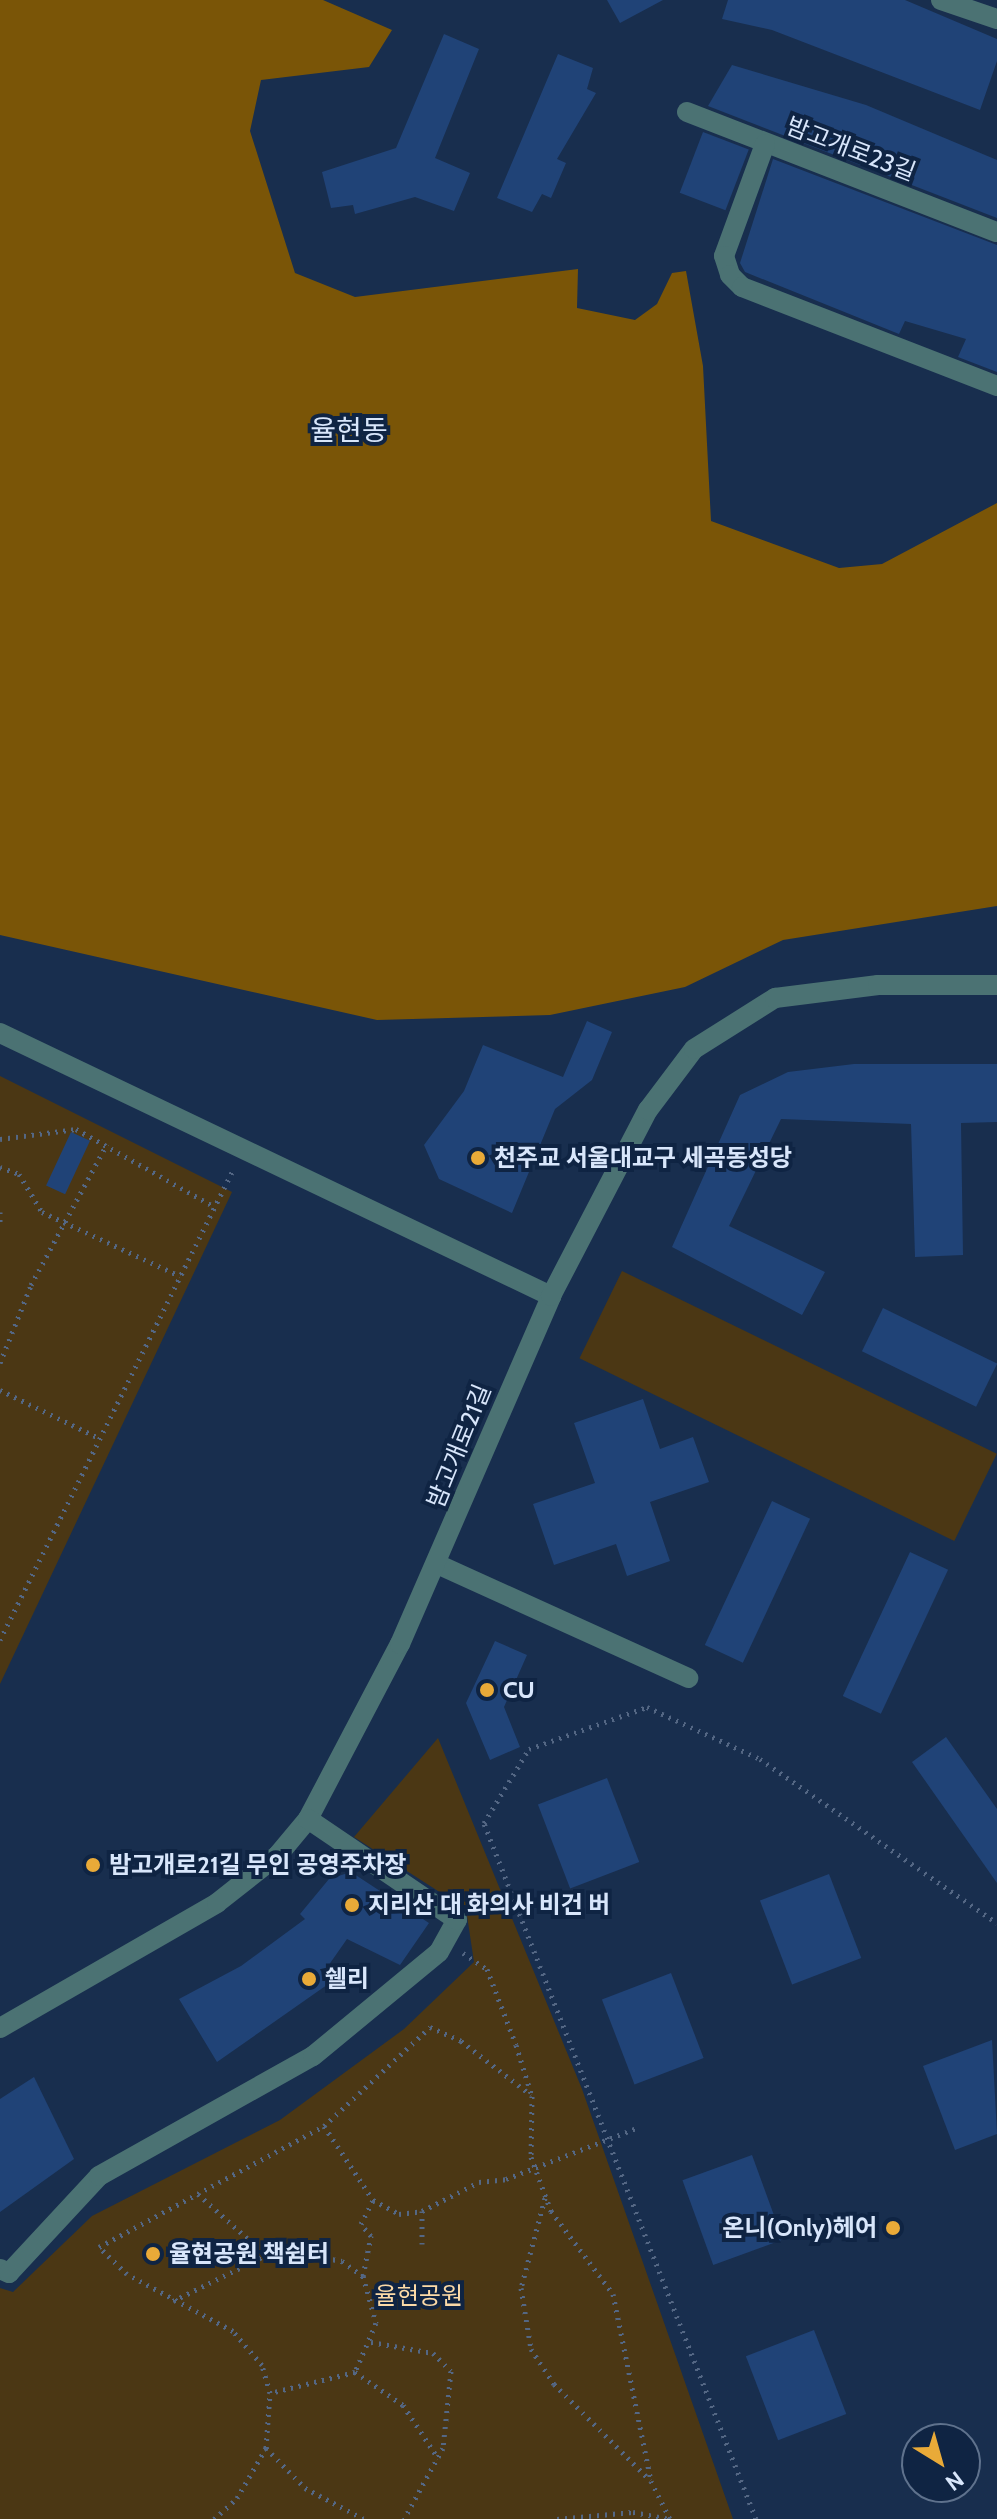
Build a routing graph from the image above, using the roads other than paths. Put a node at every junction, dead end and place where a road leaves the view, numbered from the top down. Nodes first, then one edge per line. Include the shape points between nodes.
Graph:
1 (941, 0) edge
2 (997, 19) edge
3 (687, 112) dead end
4 (765, 144) junction
5 (997, 232) edge
6 (997, 386) edge
7 (997, 985) edge
8 (0, 1033) edge
9 (551, 1296) junction
10 (437, 1564) junction
11 (688, 1678) dead end
12 (308, 1819) junction
13 (0, 2028) edge
14 (0, 2269) edge

1 - 2 street
3 - 4 street, 밤고개로23길
4 - 5 street, 밤고개로23길
4 - 6 street via 724,256 742,287
7 - 9 street, 밤고개로21길 via 803,994 775,998 727,1022 694,1049 648,1110
8 - 9 street
9 - 10 street, 밤고개로21길
10 - 11 street
10 - 12 street, 밤고개로21길
12 - 13 street, 밤고개로21길 via 278,1855 217,1903
12 - 14 street via 457,1920 445,1940 313,2056 99,2176 9,2273

